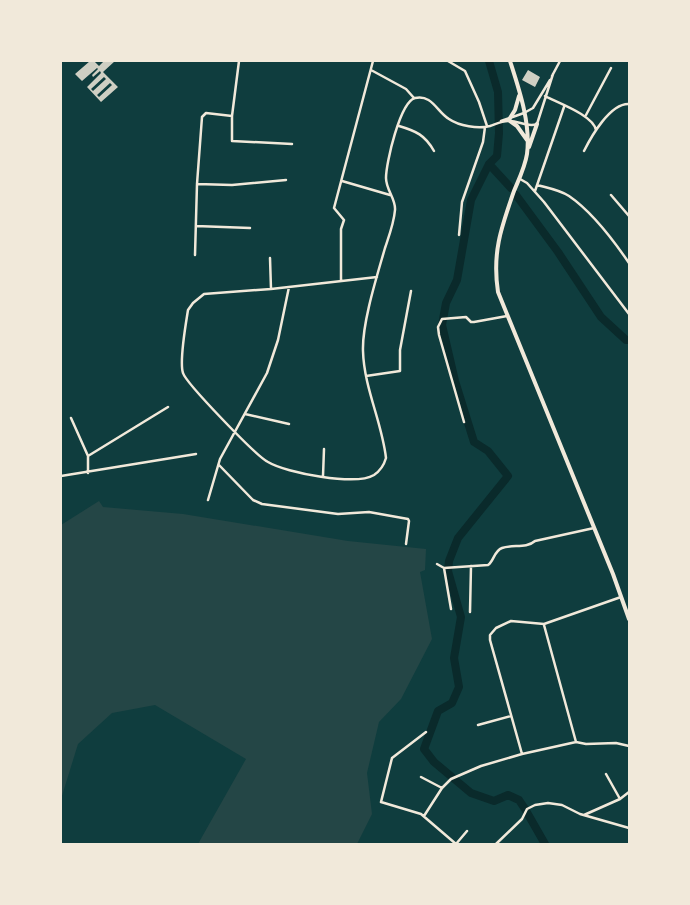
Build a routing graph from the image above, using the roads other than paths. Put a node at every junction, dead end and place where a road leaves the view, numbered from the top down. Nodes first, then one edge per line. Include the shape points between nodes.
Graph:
1 (239, 61) edge
2 (373, 61) edge
3 (448, 61) edge
4 (510, 61) edge
5 (560, 61) edge
6 (611, 68) dead end
7 (371, 70) junction
8 (553, 74) junction
9 (519, 93) junction
10 (546, 96) junction
11 (414, 98) junction
12 (629, 104) edge
13 (564, 106) junction
14 (524, 113) junction
15 (586, 115) junction
16 (232, 116) junction
17 (508, 120) junction
18 (526, 124) junction
19 (537, 124) junction
20 (398, 126) junction
21 (486, 127) junction
22 (596, 130) junction
23 (528, 141) junction
24 (292, 144) dead end
25 (584, 151) dead end
26 (434, 152) dead end
27 (527, 153) junction
28 (520, 179) junction
29 (286, 180) dead end
30 (342, 181) junction
31 (197, 184) junction
32 (538, 185) junction
33 (535, 191) junction
34 (390, 195) junction
35 (611, 195) dead end
36 (629, 216) edge
37 (196, 226) junction
38 (250, 228) dead end
39 (459, 235) dead end
40 (195, 255) dead end
41 (270, 258) dead end
42 (629, 262) edge
43 (377, 277) junction
44 (341, 281) junction
45 (289, 286) junction
46 (271, 289) junction
47 (411, 290) dead end
48 (629, 314) edge
49 (507, 316) junction
50 (366, 376) junction
51 (168, 407) dead end
52 (245, 414) junction
53 (71, 418) dead end
54 (464, 422) dead end
55 (289, 424) dead end
56 (236, 432) junction
57 (324, 449) dead end
58 (196, 454) dead end
59 (88, 456) junction
60 (218, 465) junction
61 (88, 473) junction
62 (61, 476) edge
63 (323, 476) junction
64 (208, 500) dead end
65 (595, 528) junction
66 (406, 544) dead end
67 (437, 564) dead end
68 (471, 566) junction
69 (446, 568) junction
70 (621, 597) junction
71 (451, 610) dead end
72 (470, 612) dead end
73 (629, 619) edge
74 (544, 624) junction
75 (511, 716) junction
76 (478, 725) dead end
77 (426, 732) dead end
78 (576, 742) junction
79 (629, 746) edge
80 (522, 754) junction
81 (606, 774) dead end
82 (421, 777) dead end
83 (442, 788) junction
84 (629, 792) edge
85 (620, 798) junction
86 (584, 815) junction
87 (424, 816) junction
88 (629, 828) edge
89 (467, 831) dead end
90 (496, 844) edge

1 - 16 street
2 - 7 street
3 - 21 street via 465,71 480,102
4 - 9 main road
5 - 8 street
6 - 15 street
7 - 11 street via 406,89
7 - 30 street
8 - 10 street
8 - 14 street via 535,105
9 - 14 main road
9 - 17 main road via 515,110
10 - 13 street
10 - 19 street
11 - 20 street via 405,107
11 - 21 street via 426,98 454,122
12 - 22 street via 620,106
13 - 15 street
13 - 32 street
14 - 17 street
14 - 18 main road
15 - 22 street
16 - 24 street via 232,141
16 - 31 street via 206,113 202,117
17 - 18 street
17 - 21 street
17 - 23 main road via 517,126
18 - 19 street
18 - 23 main road
19 - 27 main road
20 - 26 street via 420,134 428,140
20 - 34 street via 386,179
21 - 39 street via 462,202
22 - 25 street
23 - 27 main road
27 - 28 main road
28 - 33 street
28 - 49 main road via 502,225 495,261 498,292
29 - 31 street via 232,185
30 - 34 street
30 - 44 street via 334,208 344,220 341,229
31 - 37 street
32 - 33 street
32 - 42 street via 569,196
33 - 48 street
34 - 43 street via 395,210
35 - 36 street
37 - 38 street
37 - 40 street
41 - 46 street
43 - 44 street
43 - 50 street via 363,338
44 - 45 street
45 - 46 street
45 - 52 street via 278,340 267,373
46 - 56 street via 204,294 192,303 188,310 182,359 183,373
47 - 50 street via 400,350 401,369 398,372
49 - 54 street via 474,322 466,317 443,319 438,327
49 - 65 main road via 527,358
50 - 63 street via 385,450 384,463 379,471 370,477
51 - 59 street
52 - 55 street
52 - 56 street
53 - 59 street
56 - 60 street
56 - 63 street via 260,456 275,466
57 - 63 street
58 - 61 street
59 - 61 street
60 - 64 street
60 - 66 street via 252,500 262,504 338,514 369,512 408,519
61 - 62 street
65 - 68 street via 535,540 531,545 502,548 489,564
65 - 70 main road
67 - 69 street
68 - 69 street
68 - 72 street
69 - 71 street
70 - 73 main road
70 - 74 street
74 - 75 street via 510,621 496,628 490,635
74 - 78 street
75 - 76 street
75 - 80 street
77 - 87 street via 393,756 381,801
78 - 79 street via 616,743
78 - 80 street
80 - 83 street via 456,776
81 - 85 street
82 - 83 street
83 - 87 street
84 - 85 street
85 - 86 street
86 - 88 street
86 - 90 street via 562,805 535,805 526,811 525,816
87 - 89 street via 456,844

